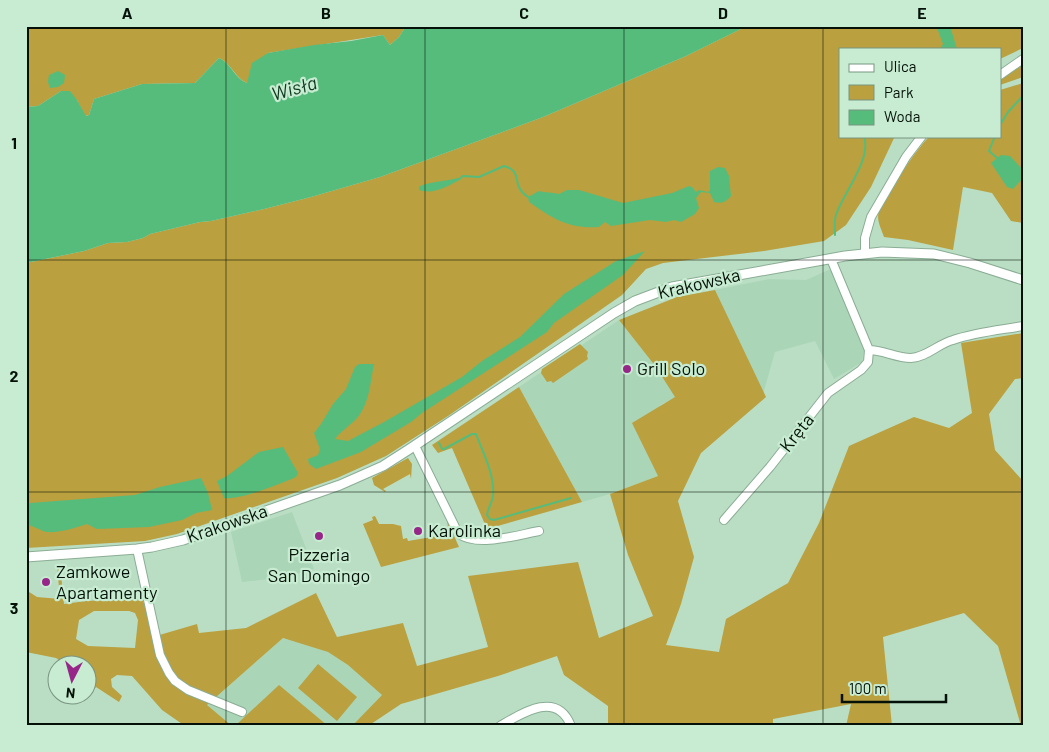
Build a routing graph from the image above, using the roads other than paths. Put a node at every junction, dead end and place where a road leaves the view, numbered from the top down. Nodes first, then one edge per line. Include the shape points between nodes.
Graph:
1 (1023, 59) edge
2 (1002, 74) edge
3 (920, 138) edge
4 (865, 253) junction
5 (831, 259) junction
6 (1023, 280) edge
7 (1023, 326) edge
8 (869, 350) junction
9 (415, 446) junction
10 (724, 520) dead end
11 (539, 531) dead end
12 (137, 549) junction
13 (26, 557) edge
14 (242, 712) dead end
15 (500, 726) edge
16 (571, 726) edge

1 - 2 street
3 - 4 street via 871,217
4 - 5 main road, Krakowska
4 - 6 main road, Krakowska via 934,254
5 - 8 street
5 - 9 main road, Krakowska via 672,287 635,301
7 - 8 street via 954,340 914,358
8 - 10 street, Kręta via 868,362 828,393
9 - 11 street via 458,533 463,537 491,540
9 - 12 main road, Krakowska via 383,466 340,485 183,540
12 - 13 main road, Krakowska
12 - 14 street via 160,655 169,672 188,690
15 - 16 street via 533,708 550,707 566,716

